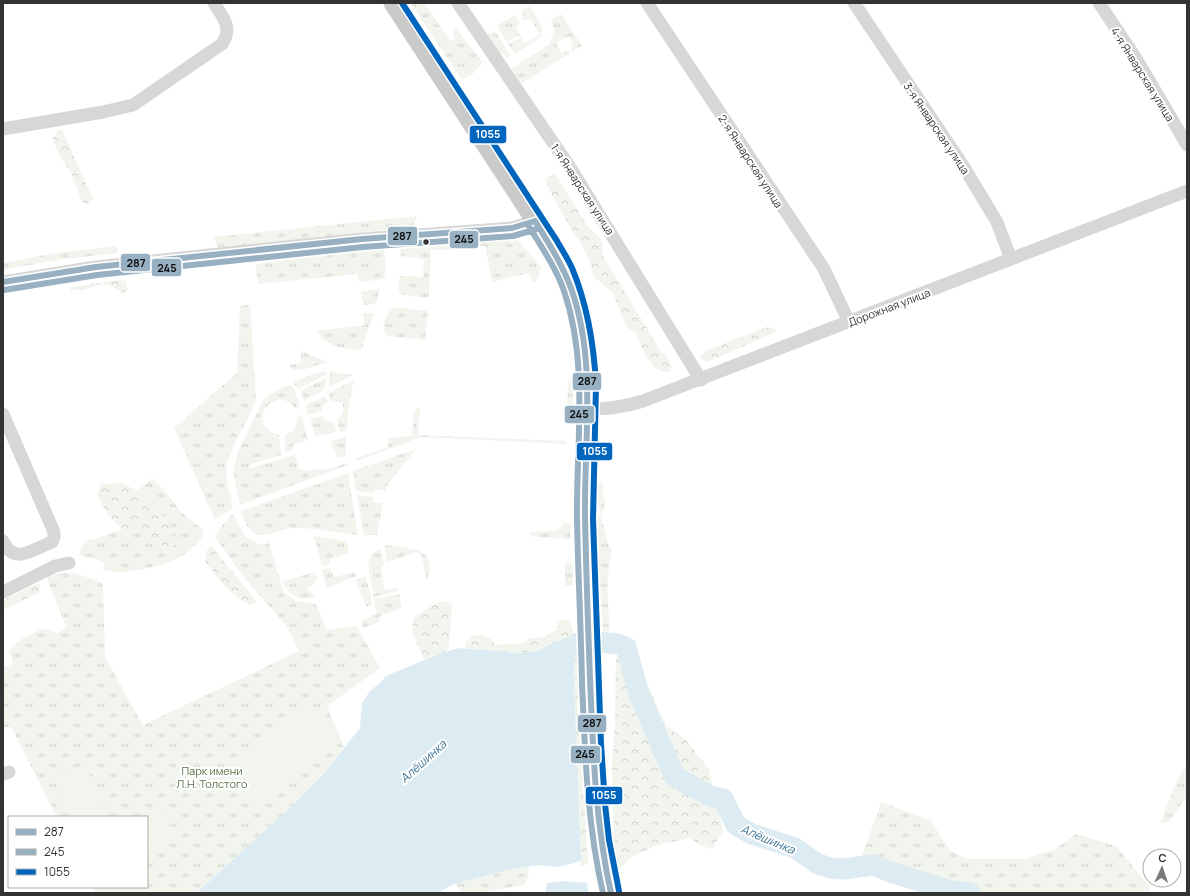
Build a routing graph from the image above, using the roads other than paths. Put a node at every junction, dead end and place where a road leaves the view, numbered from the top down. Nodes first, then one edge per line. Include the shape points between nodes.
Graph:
1 (214, 3) edge
2 (392, 3) edge
3 (458, 3) edge
4 (647, 3) edge
5 (854, 3) edge
6 (1099, 3) edge
7 (3, 129) edge
8 (1187, 145) edge
9 (1187, 191) edge
10 (535, 221) junction
11 (1011, 259) junction
12 (3, 282) edge
13 (849, 322) junction
14 (701, 380) junction
15 (587, 409) junction
16 (3, 414) edge
17 (3, 541) edge
18 (69, 564) dead end
19 (3, 592) edge
20 (611, 893) edge

1 - 7 street via 226,23 226,38 222,44 133,105
2 - 10 main road
3 - 14 street, 1-я Январская улица via 571,169
4 - 13 street, 2-я Январская улица via 824,269
5 - 11 street, 3-я Январская улица via 966,170 997,222
6 - 8 street, 4-я Январская улица via 1137,60
9 - 11 street, Дорожная улица
10 - 12 street via 512,228 362,239 96,267
10 - 15 main road via 564,270 578,313 587,365
11 - 13 street, Дорожная улица
13 - 14 street, Дорожная улица
14 - 15 street, Дорожная улица via 629,406
15 - 20 main road via 586,568 595,788
16 - 17 street via 54,532 52,542 23,554 16,555 10,552
18 - 19 street via 55,566

